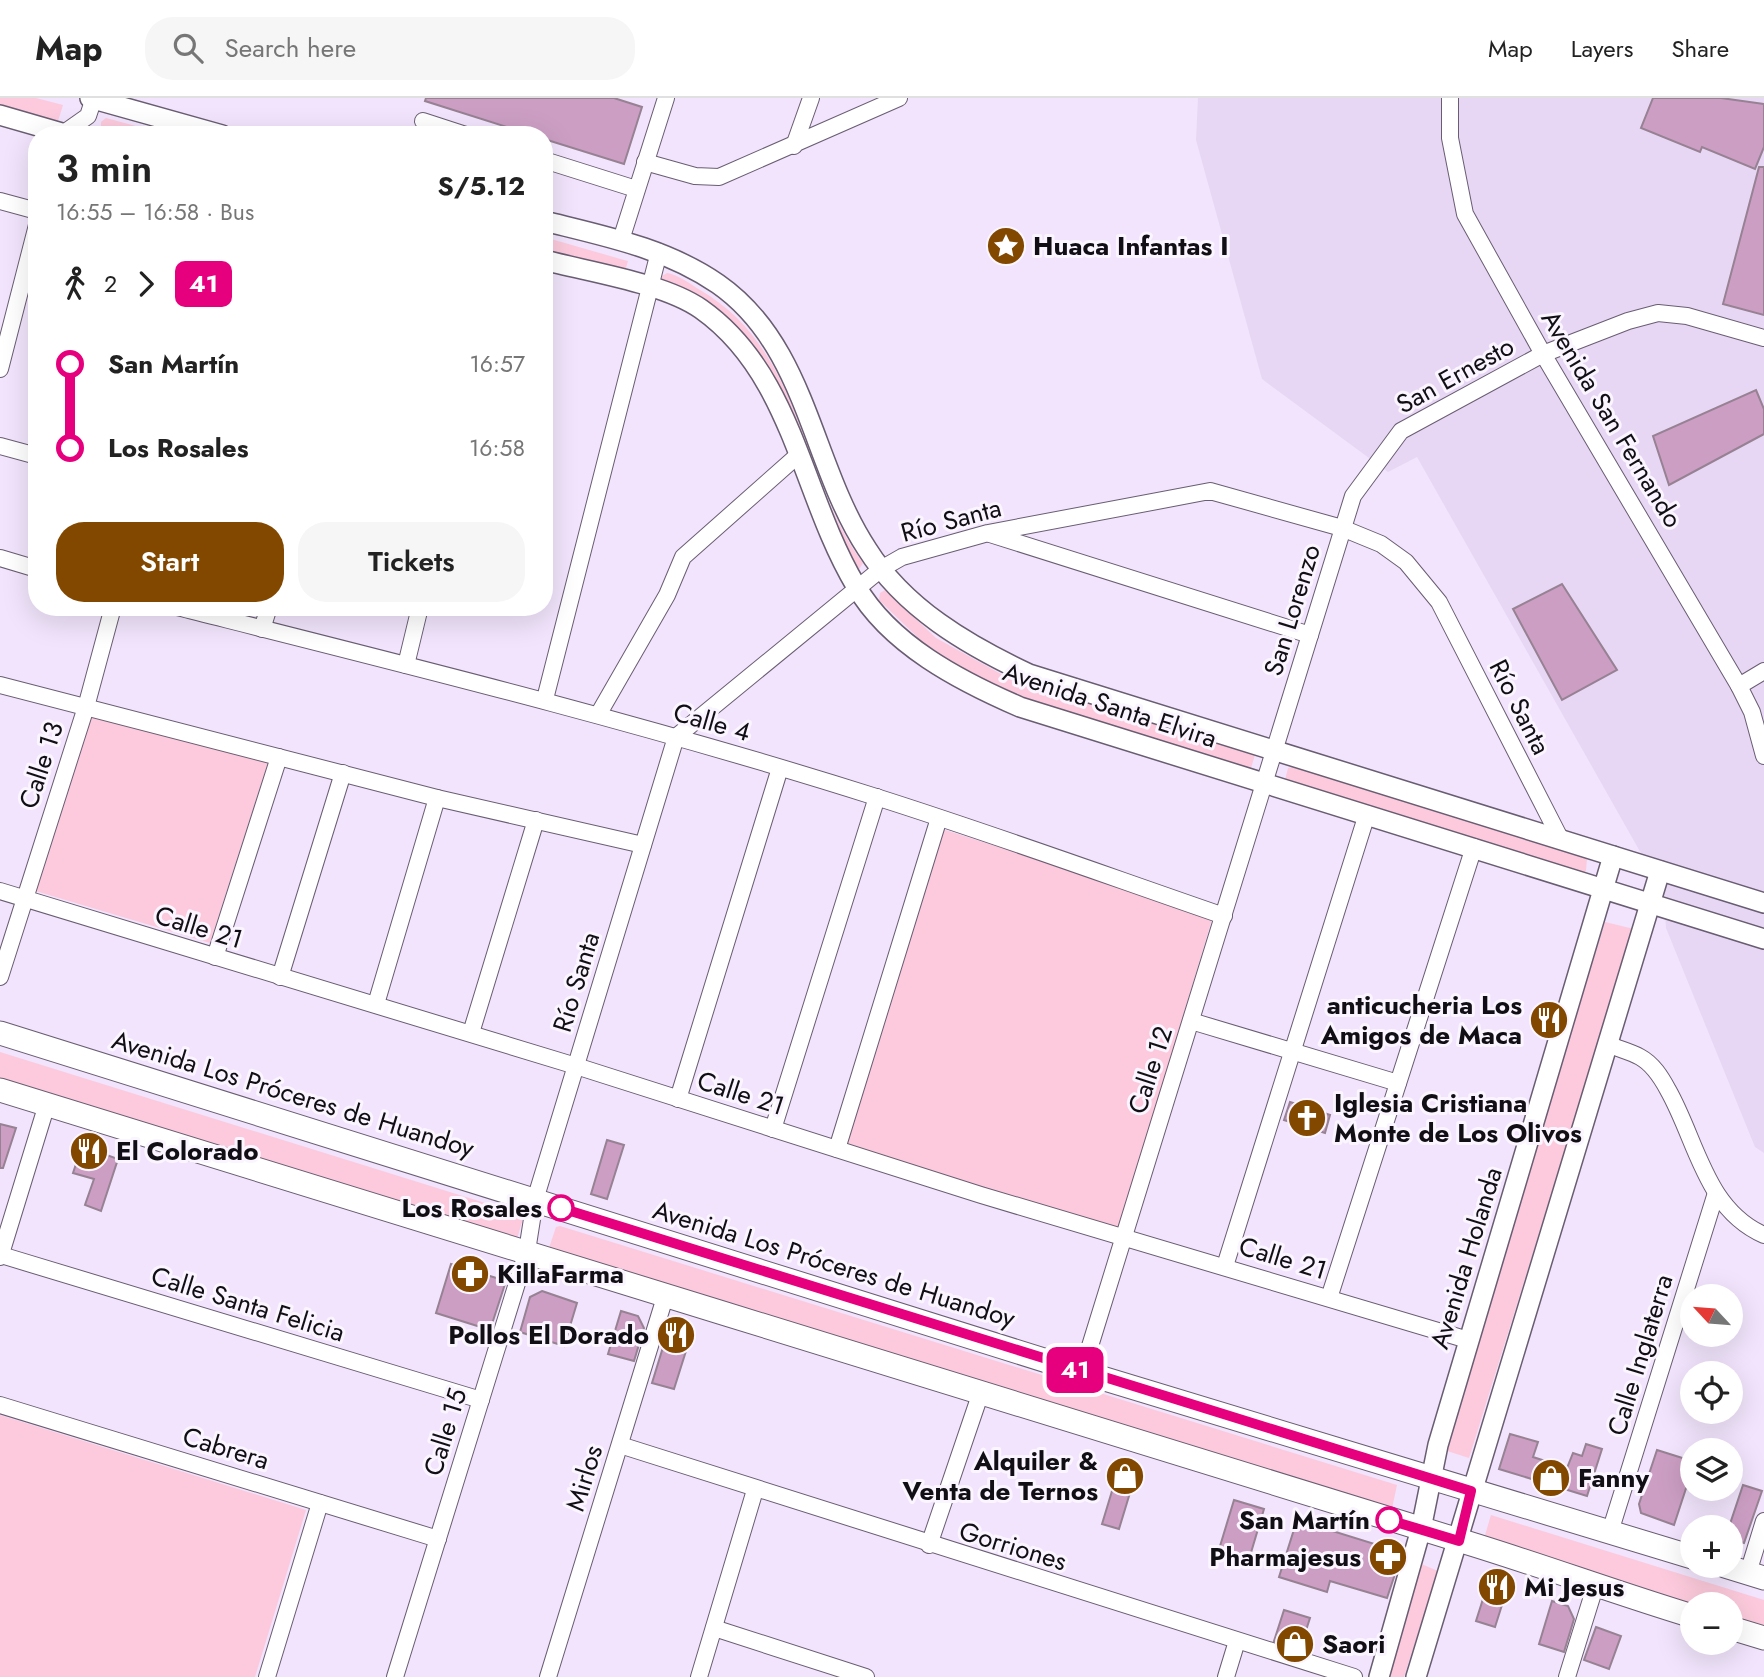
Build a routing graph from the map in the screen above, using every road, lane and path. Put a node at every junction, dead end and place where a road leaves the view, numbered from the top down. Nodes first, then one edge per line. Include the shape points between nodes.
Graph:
1 (93, 98) edge
2 (666, 98) edge
3 (811, 98) edge
4 (899, 98) edge
5 (1450, 98) edge
6 (0, 114) edge
7 (422, 121) dead end
8 (38, 126) edge
9 (75, 126) edge
10 (191, 126) edge
11 (438, 126) edge
12 (794, 146) junction
13 (645, 162) junction
14 (553, 163) edge
15 (636, 189) junction
16 (0, 201) edge
17 (28, 209) edge
18 (553, 223) edge
19 (621, 240) junction
20 (659, 252) junction
21 (553, 263) edge
22 (28, 269) edge
23 (650, 287) junction
24 (8, 307) edge
25 (1764, 338) edge
26 (1544, 354) junction
27 (0, 369) edge
28 (0, 446) edge
29 (28, 454) edge
30 (797, 456) junction
31 (1380, 459) joint
32 (1342, 528) junction
33 (988, 533) junction
34 (0, 558) edge
35 (28, 566) edge
36 (881, 569) junction
37 (856, 587) junction
38 (111, 616) edge
39 (212, 616) edge
40 (266, 616) edge
41 (418, 616) edge
42 (262, 629) junction
43 (1310, 635) junction
44 (406, 665) junction
45 (1764, 671) edge
46 (0, 685) edge
47 (1740, 686) junction
48 (545, 699) junction
49 (86, 707) junction
50 (598, 715) junction
51 (677, 737) junction
52 (1275, 749) junction
53 (1764, 756) edge
54 (279, 757) junction
55 (780, 768) junction
56 (343, 773) junction
57 (1265, 783) junction
58 (877, 797) junction
59 (437, 798) junction
60 (1367, 814) junction
61 (939, 818) junction
62 (536, 820) junction
63 (1561, 840) junction
64 (643, 845) junction
65 (1474, 847) junction
66 (1613, 856) junction
67 (1660, 871) junction
68 (1604, 889) junction
69 (0, 891) edge
70 (24, 899) junction
71 (1764, 903) edge
72 (1651, 905) junction
73 (1224, 916) junction
74 (1764, 939) edge
75 (215, 957) junction
76 (0, 977) edge
77 (280, 977) junction
78 (376, 1004) junction
79 (1191, 1021) junction
80 (0, 1032) edge
81 (471, 1033) junction
82 (1610, 1045) junction
83 (1292, 1052) junction
84 (576, 1066) junction
85 (1398, 1083) junction
86 (0, 1090) edge
87 (678, 1098) junction
88 (47, 1104) junction
89 (773, 1129) junction
90 (837, 1149) junction
91 (1716, 1193) junction
92 (535, 1200) junction
93 (1764, 1235) edge
94 (1123, 1236) junction
95 (527, 1251) junction
96 (0, 1256) edge
97 (1225, 1266) junction
98 (666, 1294) junction
99 (1329, 1298) junction
100 (1468, 1340) junction
101 (1082, 1372) junction
102 (979, 1395) junction
103 (481, 1400) junction
104 (0, 1405) edge
105 (620, 1445) junction
106 (1433, 1478) junction
107 (755, 1490) junction
108 (1471, 1491) junction
109 (320, 1503) junction
110 (1764, 1521) edge
111 (1421, 1530) junction
112 (1610, 1532) junction
113 (438, 1539) junction
114 (1459, 1541) junction
115 (929, 1545) junction
116 (1680, 1553) edge
117 (1756, 1576) edge
118 (1595, 1587) junction
119 (1680, 1612) edge
120 (714, 1628) junction
121 (1743, 1632) edge
122 (1764, 1638) edge
123 (1237, 1641) junction
124 (267, 1677) edge
125 (395, 1677) edge
126 (548, 1677) edge
127 (699, 1677) edge
128 (866, 1677) edge
129 (1226, 1677) edge
130 (1354, 1677) edge
131 (1379, 1677) edge
132 (1416, 1677) edge
133 (1567, 1677) edge

1 - 9 street via 88,116
1 - 10 street
2 - 13 street
3 - 12 street
4 - 12 street
5 - 26 street, Avenida San Fernando via 1450,138 1465,214
6 - 8 street
7 - 11 street
12 - 13 street via 719,177 695,176
13 - 15 street
14 - 15 street
15 - 19 street
16 - 17 street
18 - 19 street, Avenida Santa Elvira
19 - 20 street, Avenida Santa Elvira
20 - 23 street
20 - 36 street, Avenida Santa Elvira via 718,284 772,339 789,368 837,491
21 - 23 street, Avenida Santa Elvira
22 - 24 street
23 - 30 street, Avenida Santa Elvira via 699,307 738,341 763,374 784,415
23 - 48 street
24 - 27 street
25 - 26 street, San Ernesto via 1687,316 1658,313 1628,320
26 - 31 street, San Ernesto via 1401,431
26 - 47 street, Avenida San Fernando
28 - 29 street
30 - 37 street, Avenida Santa Elvira
30 - 50 street via 682,557 667,595
31 - 32 street, San Lorenzo via 1353,496
32 - 33 street, Río Santa via 1210,491
32 - 43 street, San Lorenzo
32 - 63 street, Río Santa via 1381,544 1406,562 1439,602
33 - 36 street, Río Santa via 902,557
33 - 43 street
34 - 35 street
36 - 37 street, Río Santa
36 - 52 street, Avenida Santa Elvira via 957,637 1029,674
37 - 51 street, Río Santa
37 - 57 street, Avenida Santa Elvira via 894,630 938,666 976,688 1020,707
38 - 49 street, Calle 13
39 - 42 street, Calle 4
40 - 42 street
41 - 44 street
42 - 44 street, Calle 4
43 - 52 street, San Lorenzo
44 - 48 street, Calle 4
45 - 47 street
46 - 49 street
47 - 53 street, Avenida San Fernando
48 - 50 street, Calle 4
49 - 54 street
49 - 70 street, Calle 13
50 - 51 street, Calle 4
51 - 55 street, Calle 4
51 - 64 street, Río Santa
52 - 57 street, San Lorenzo
52 - 63 street, Avenida Santa Elvira
54 - 56 street
54 - 75 street
55 - 58 street, Calle 4
55 - 87 street
56 - 59 street
56 - 77 street
57 - 60 street, Avenida Santa Elvira
57 - 73 street, Calle 12
58 - 61 street, Calle 4
58 - 89 street
59 - 62 street
59 - 78 street
60 - 65 street, Avenida Santa Elvira
60 - 83 street
61 - 73 street, Calle 4
61 - 90 street
62 - 64 street
62 - 81 street
63 - 66 street, Avenida Santa Elvira
64 - 84 street, Río Santa
65 - 68 street, Avenida Santa Elvira
65 - 85 street
66 - 67 street, Avenida Santa Elvira
66 - 68 street, Avenida Holanda
67 - 71 street, Avenida Santa Elvira
67 - 72 street
68 - 72 street, Avenida Santa Elvira
68 - 100 street, Avenida Holanda
69 - 70 street, Calle 21
70 - 75 street, Calle 21
70 - 76 street, Calle 13
72 - 74 street, Avenida Santa Elvira
72 - 82 street
73 - 79 street, Calle 12
75 - 77 street, Calle 21
77 - 78 street, Calle 21
78 - 81 street, Calle 21
79 - 83 street
79 - 94 street, Calle 12
80 - 92 main road, Avenida Los Próceres de Huandoy
81 - 84 street, Calle 21
82 - 91 street via 1640,1057 1657,1072
82 - 108 street
83 - 85 street
83 - 97 street
84 - 87 street, Calle 21
84 - 92 street, Río Santa
85 - 99 street
86 - 88 main road
87 - 89 street, Calle 21
88 - 95 main road
88 - 96 street
89 - 90 street, Calle 21
90 - 94 street, Calle 21
91 - 93 street via 1742,1225
91 - 112 street, Calle Inglaterra
92 - 95 street, Calle 15
92 - 101 main road, Avenida Los Próceres de Huandoy
94 - 97 street, Calle 21
94 - 101 street, Calle 12
95 - 98 main road
95 - 103 street, Calle 15
96 - 103 street, Calle Santa Felicia
97 - 99 street, Calle 21
98 - 102 main road
98 - 105 street, Mirlos
99 - 100 street, Calle 21
100 - 106 street, Avenida Holanda
101 - 106 main road, Avenida Los Próceres de Huandoy
102 - 111 main road
102 - 115 street
103 - 113 street, Calle 15
104 - 109 street, Cabrera
105 - 107 street, Gorriones
105 - 126 street, Mirlos
106 - 108 main road, Avenida Los Próceres de Huandoy
106 - 111 street, Avenida Holanda
107 - 115 street, Gorriones
107 - 120 street
108 - 112 main road, Avenida Los Próceres de Huandoy
108 - 114 street
109 - 113 street, Cabrera
109 - 124 street
110 - 117 street
111 - 114 main road
111 - 131 street, Avenida Holanda
112 - 116 main road, Avenida Los Próceres de Huandoy
113 - 125 street, Calle 15
114 - 118 main road
114 - 132 street
115 - 123 street, Gorriones
118 - 119 main road
118 - 133 street
120 - 127 street
120 - 128 street
121 - 122 main road
123 - 129 street
123 - 130 street, Gorriones

